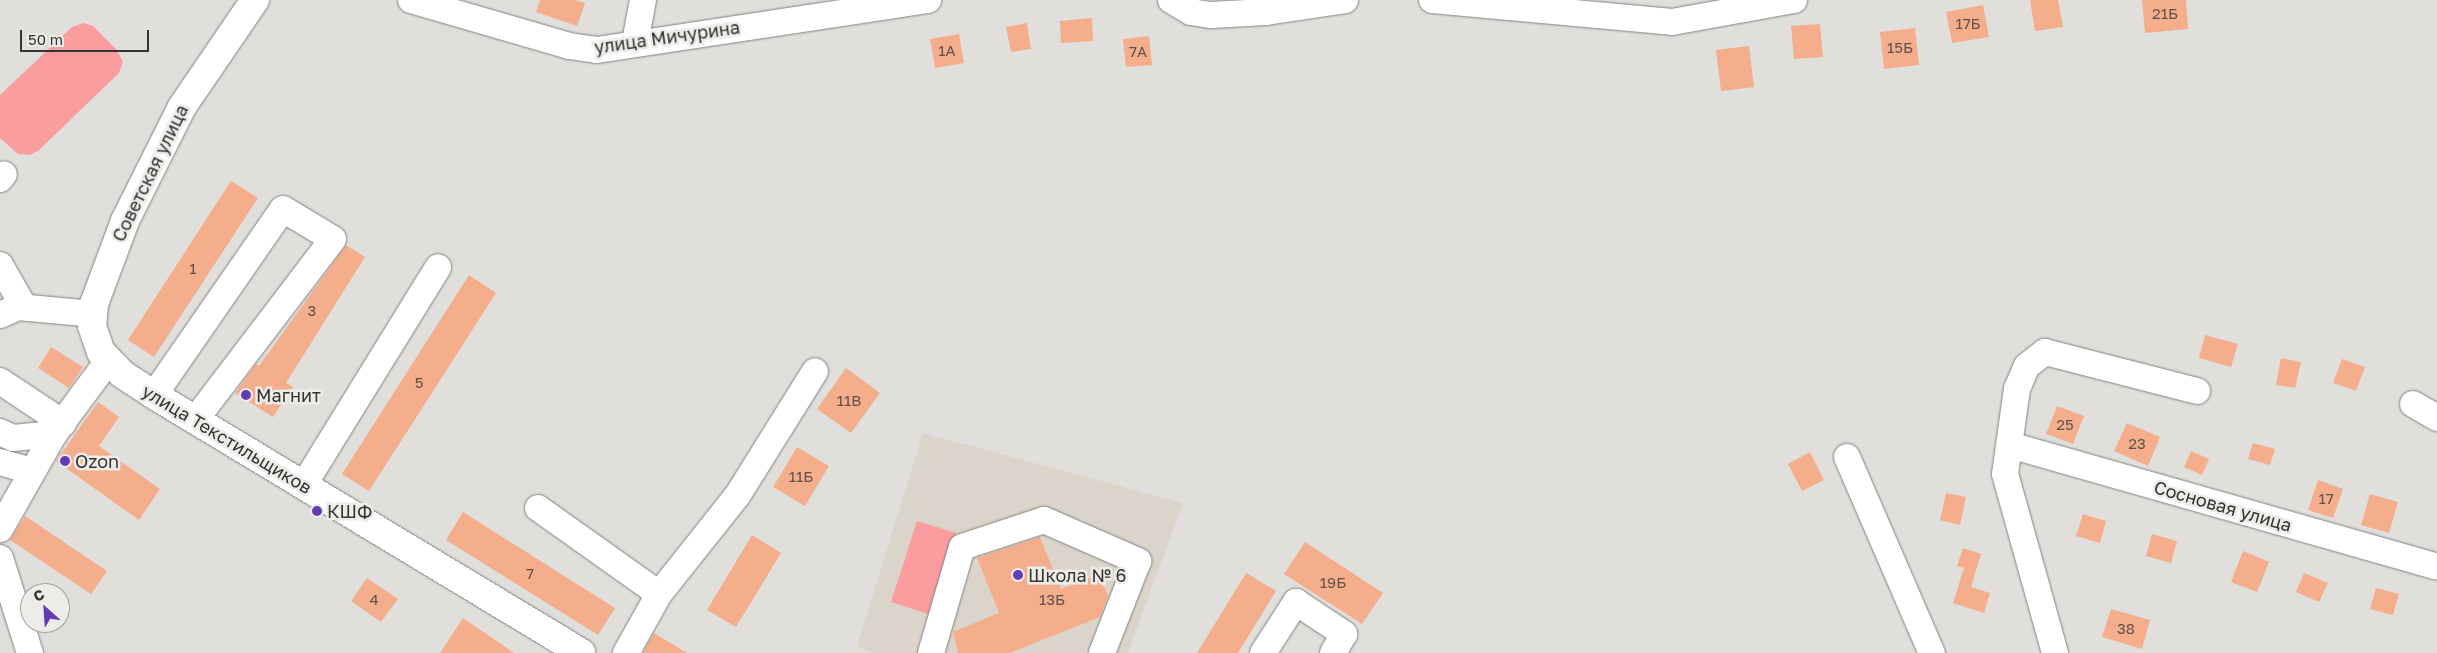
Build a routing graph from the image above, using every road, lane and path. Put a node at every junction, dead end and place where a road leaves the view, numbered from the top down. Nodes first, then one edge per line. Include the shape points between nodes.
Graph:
1 (255, 0) edge
2 (411, 0) edge
3 (644, 0) edge
4 (928, 0) edge
5 (1171, 0) edge
6 (1345, 0) edge
7 (1432, 0) edge
8 (1794, 0) edge
9 (635, 42) junction
10 (0, 266) edge
11 (438, 267) dead end
12 (24, 306) junction
13 (93, 314) junction
14 (0, 315) edge
15 (108, 361) junction
16 (815, 371) dead end
17 (0, 380) edge
18 (2197, 390) dead end
19 (154, 395) junction
20 (2412, 404) dead end
21 (2437, 418) edge
22 (195, 420) junction
23 (59, 428) junction
24 (0, 432) edge
25 (2010, 445) junction
26 (1847, 457) dead end
27 (0, 462) edge
28 (32, 471) junction
29 (303, 486) junction
30 (538, 508) dead end
31 (0, 529) edge
32 (0, 558) edge
33 (2437, 567) edge
34 (659, 594) junction
35 (30, 653) edge
36 (581, 653) edge
37 (626, 653) edge
38 (930, 653) edge
39 (1102, 653) edge
40 (1264, 653) edge
41 (1333, 653) edge
42 (1932, 653) edge
43 (2055, 653) edge

1 - 13 main road, Советская улица via 173,123 116,241 99,286
2 - 9 street, улица Мичурина via 581,48 605,49
3 - 9 street
4 - 9 street, улица Мичурина
5 - 6 street via 1191,12 1211,15 1266,12
7 - 8 street via 1672,22
10 - 12 street
11 - 29 street
12 - 13 street
12 - 14 street
13 - 15 main road, Советская улица via 96,340
15 - 19 main road, улица Текстильщиков
15 - 23 street
16 - 34 street via 737,496
17 - 23 street
18 - 25 street via 2045,352 2027,366 2017,388
19 - 22 main road, улица Текстильщиков
19 - 22 street via 283,209 333,239
20 - 21 street
22 - 29 main road, улица Текстильщиков
23 - 24 street via 13,438
23 - 28 street
25 - 33 street, Сосновая улица
25 - 43 street via 2006,474
26 - 42 street
27 - 28 street
28 - 31 street
29 - 36 main road, улица Текстильщиков
30 - 34 street
32 - 35 street
34 - 37 street
38 - 39 street via 962,547 1044,520 1138,561
40 - 41 street via 1296,602 1344,634

